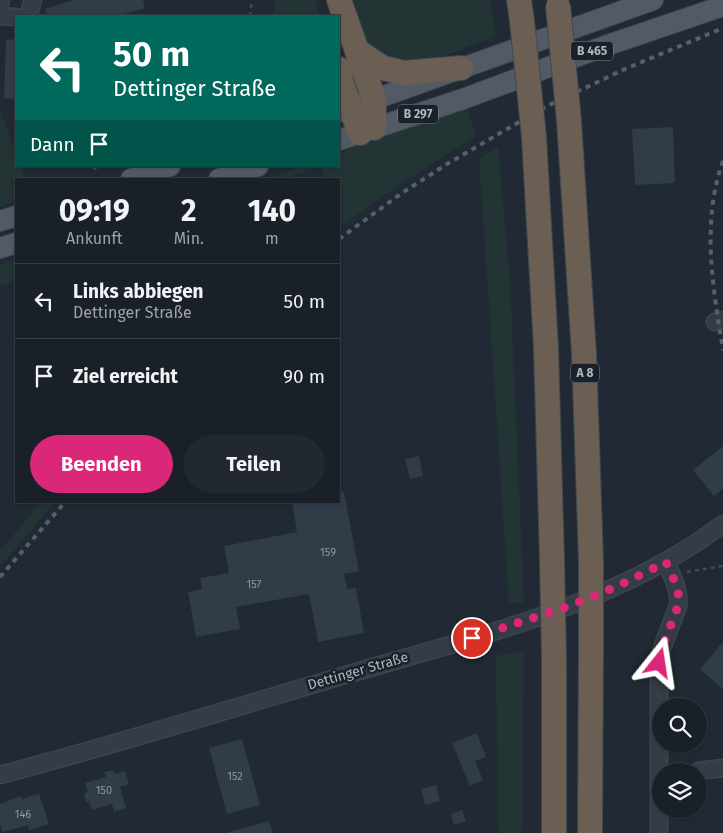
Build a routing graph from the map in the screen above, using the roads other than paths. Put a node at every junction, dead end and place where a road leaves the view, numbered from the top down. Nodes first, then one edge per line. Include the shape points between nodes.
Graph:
1 (33, 0) edge
2 (326, 0) edge
3 (339, 0) edge
4 (653, 0) edge
5 (558, 3) edge
6 (723, 6) edge
7 (520, 11) edge
8 (28, 15) edge
9 (328, 15) edge
10 (0, 16) edge
11 (15, 17) edge
12 (542, 39) joint
13 (357, 51) junction
14 (461, 68) junction
15 (340, 77) edge
16 (463, 99) joint
17 (374, 100) junction
18 (344, 110) edge
19 (357, 134) edge
20 (167, 167) edge
21 (255, 167) edge
22 (134, 178) edge
23 (223, 178) edge
24 (15, 216) edge
25 (0, 221) edge
26 (15, 243) edge
27 (0, 248) edge
28 (723, 524) edge
29 (666, 562) junction
30 (660, 763) edge
31 (723, 768) edge
32 (707, 770) edge
33 (0, 775) edge
34 (659, 818) edge
35 (554, 833) edge
36 (590, 833) edge
37 (659, 833) edge

1 - 8 street
2 - 9 highway
3 - 13 highway
4 - 12 main road, B 465
5 - 36 highway, A 8, bridge via 584,354 591,561
6 - 16 main road, B 465
7 - 35 highway, bridge via 534,137 546,348 554,658
10 - 11 street
12 - 14 main road, B 297
13 - 14 highway via 383,68 404,73
13 - 17 highway
14 - 17 main road, B 297
15 - 18 highway
16 - 19 main road, B 297
17 - 18 main road, B 297
17 - 19 highway
18 - 19 highway
20 - 22 main road
21 - 23 main road
24 - 25 main road
26 - 27 main road
28 - 29 street, Dettinger Straße
29 - 30 street via 679,599 659,663
29 - 33 street, Dettinger Straße via 618,586 506,628
31 - 32 street
34 - 37 street

